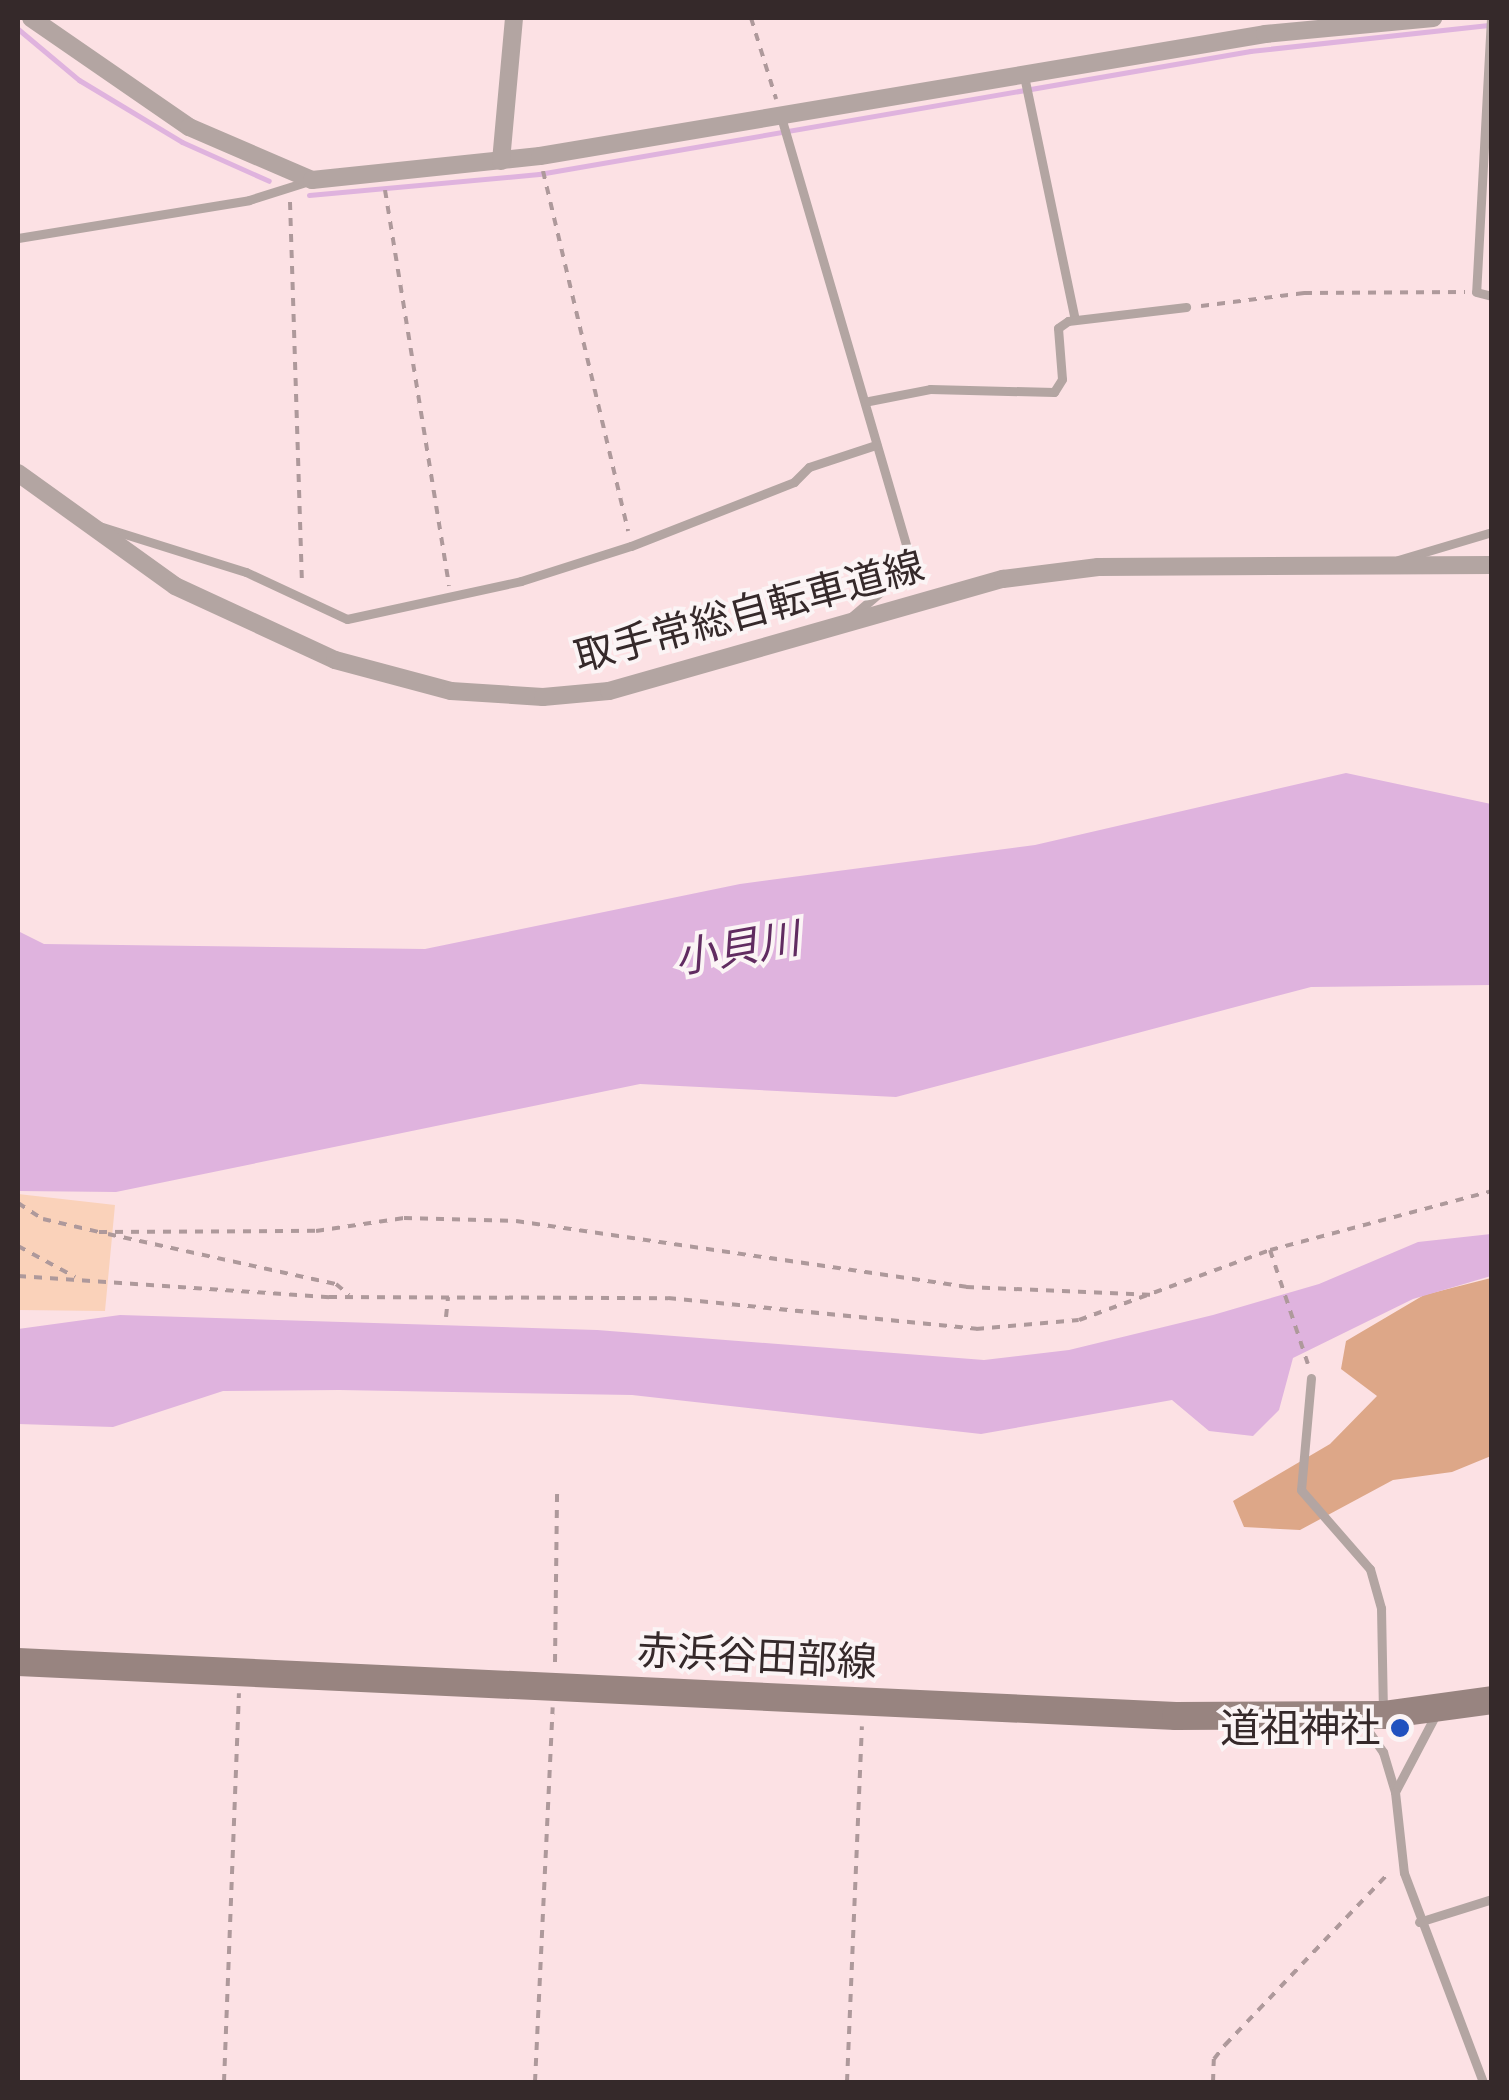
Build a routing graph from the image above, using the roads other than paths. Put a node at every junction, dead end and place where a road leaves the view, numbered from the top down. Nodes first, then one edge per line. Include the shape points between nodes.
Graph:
1 (31, 18) edge
2 (514, 18) edge
3 (1432, 18) edge
4 (1491, 18) edge
5 (1024, 76) junction
6 (780, 114) junction
7 (501, 160) junction
8 (312, 180) junction
9 (18, 238) edge
10 (1492, 296) edge
11 (1186, 307) road end
12 (1075, 320) junction
13 (868, 401) junction
14 (876, 445) junction
15 (18, 472) edge
16 (94, 525) junction
17 (1492, 532) edge
18 (1492, 566) edge
19 (1362, 570) junction
20 (840, 626) junction
21 (1312, 1378) dead end
22 (18, 1662) edge
23 (1492, 1700) edge
24 (1438, 1710) junction
25 (1370, 1716) junction
26 (1395, 1792) junction
27 (1492, 1899) edge
28 (1420, 1922) junction
29 (1483, 2082) edge

1 - 8 street via 189,127
2 - 7 street
3 - 5 street via 1265,34
4 - 10 lane via 1476,292
5 - 6 street
5 - 12 lane
6 - 7 street
6 - 13 lane
7 - 8 street
8 - 9 lane via 250,200
11 - 12 lane
12 - 13 lane via 1058,328 1062,379 1054,392 930,389
13 - 14 lane
14 - 16 lane via 808,467 794,482 631,546 346,619 246,572
14 - 20 lane via 912,564
15 - 16 street, 取手常総自転車道線
16 - 20 street, 取手常総自転車道線 via 175,586 300,644 335,660 451,690 543,697 610,691
17 - 19 lane
18 - 19 street, 取手常総自転車道線
19 - 20 street, 取手常総自転車道線 via 1098,567 1003,579
21 - 25 lane via 1301,1490 1370,1569 1381,1608
22 - 25 main road, 赤浜谷田部線 via 1176,1716
23 - 24 main road, 赤浜谷田部線
24 - 25 main road, 赤浜谷田部線
24 - 26 lane
25 - 26 lane
26 - 28 lane via 1396,1844
27 - 28 lane
28 - 29 lane

